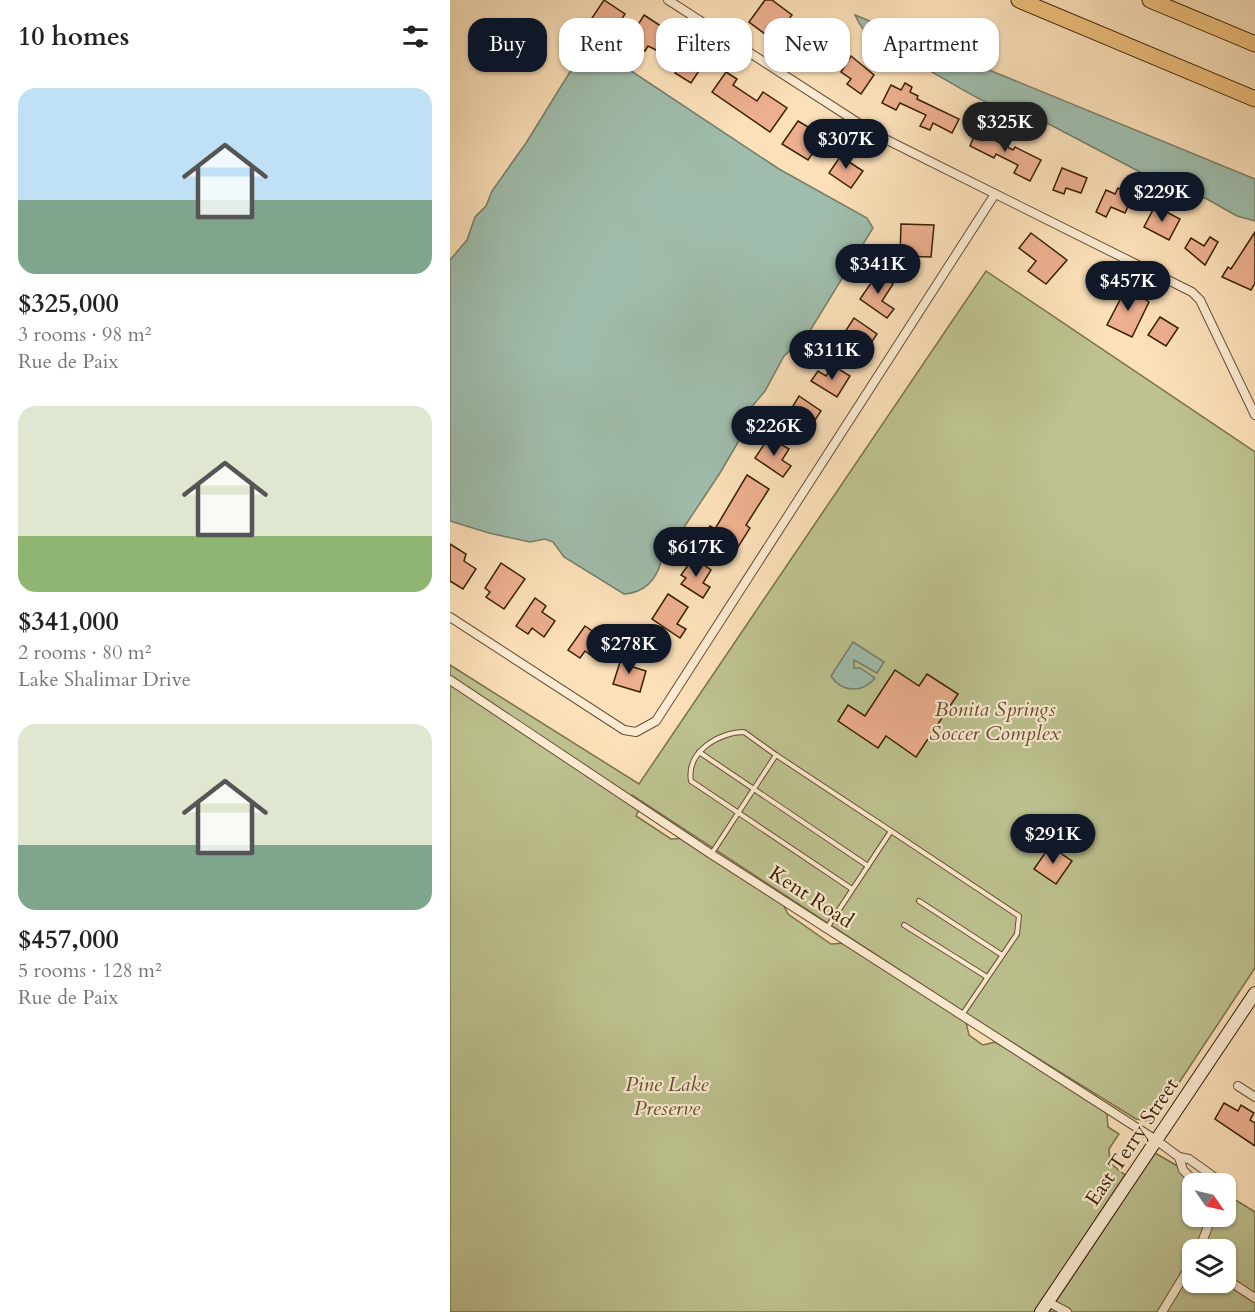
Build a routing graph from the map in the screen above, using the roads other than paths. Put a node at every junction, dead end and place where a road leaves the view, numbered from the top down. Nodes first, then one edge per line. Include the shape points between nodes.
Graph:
1 (668, 0) edge
2 (1019, 0) edge
3 (1150, 0) edge
4 (1255, 44) edge
5 (1255, 99) edge
6 (995, 194) junction
7 (1255, 415) edge
8 (450, 617) edge
9 (450, 680) edge
10 (699, 752) junction
11 (776, 755) junction
12 (753, 790) junction
13 (738, 814) junction
14 (891, 831) junction
15 (711, 854) junction
16 (868, 866) junction
17 (852, 890) junction
18 (919, 901) dead end
19 (904, 925) dead end
20 (826, 929) junction
21 (1002, 956) junction
22 (987, 977) junction
23 (1255, 993) edge
24 (962, 1016) junction
25 (1238, 1086) dead end
26 (1255, 1097) edge
27 (1156, 1140) junction
28 (1179, 1157) junction
29 (1186, 1173) edge
30 (1209, 1173) edge
31 (1182, 1279) edge
32 (1236, 1286) edge
33 (1255, 1298) edge
34 (1045, 1307) edge
35 (1067, 1312) edge
36 (1162, 1312) edge

1 - 6 street via 846,117
2 - 5 highway
3 - 4 highway
6 - 7 street via 1192,292
6 - 8 street via 656,721 636,732 624,730
9 - 15 street, Kent Road
10 - 11 lane via 708,742 744,732
10 - 12 lane
10 - 13 lane via 690,781
11 - 12 lane
11 - 14 lane
12 - 13 lane
12 - 16 lane
13 - 15 lane
13 - 17 lane
14 - 16 lane
14 - 21 lane via 1016,912 1019,929
15 - 20 street, Kent Road
16 - 17 lane
17 - 20 lane
18 - 21 lane
19 - 22 lane
20 - 24 street, Kent Road
21 - 22 lane
22 - 24 lane
23 - 27 street, East Terry Street
24 - 27 street, Kent Road
25 - 26 street
27 - 28 street, Kent Road
27 - 34 street, East Terry Street
28 - 29 street
28 - 30 street
31 - 36 street
32 - 33 street
34 - 35 street

